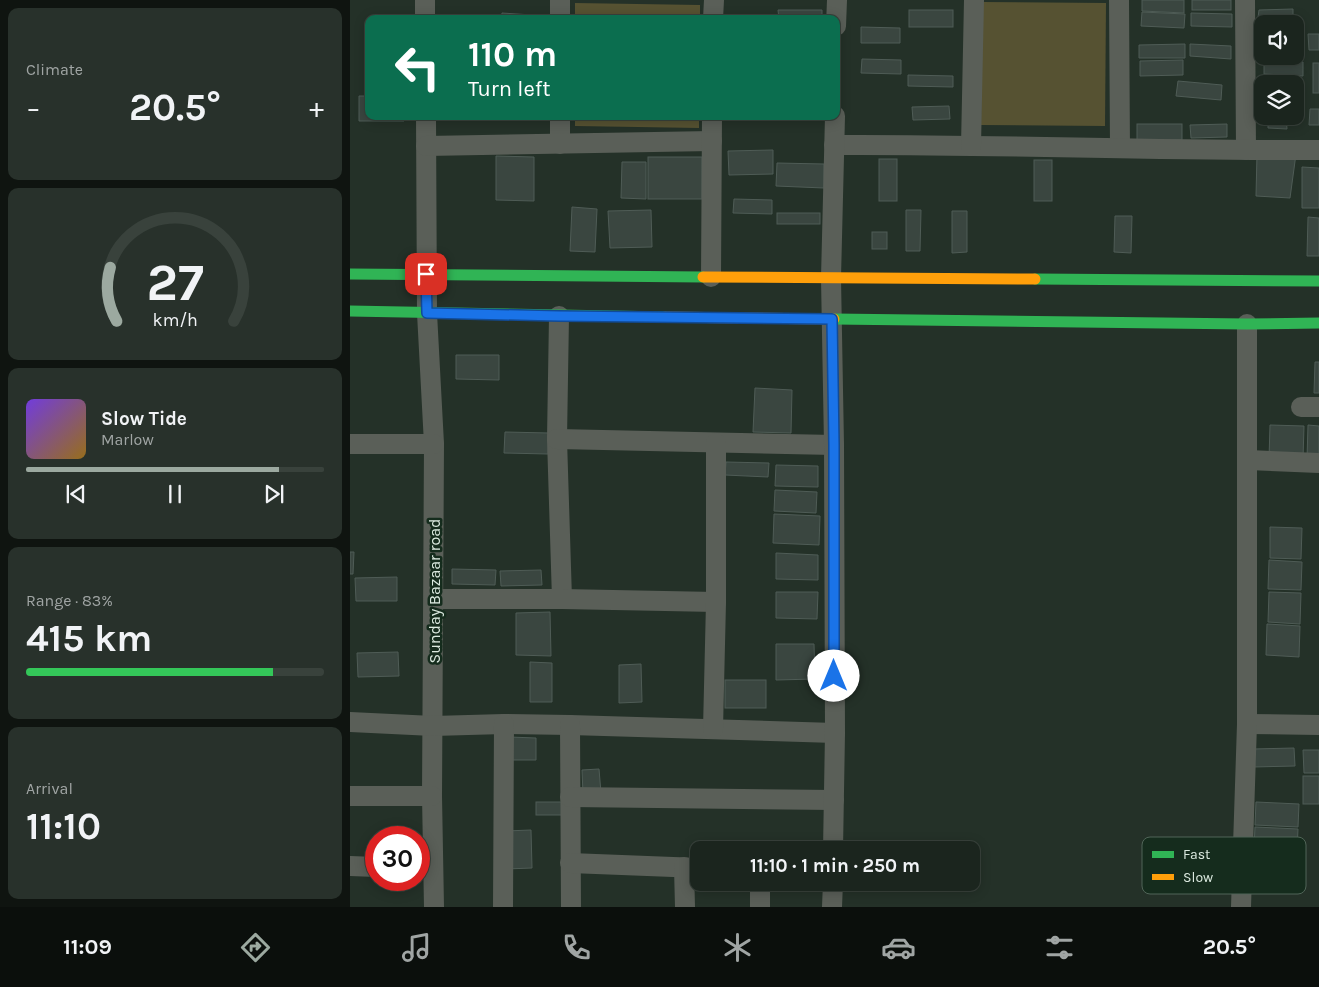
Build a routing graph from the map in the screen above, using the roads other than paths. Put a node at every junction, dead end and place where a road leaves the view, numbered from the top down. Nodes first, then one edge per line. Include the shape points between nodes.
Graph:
1 (425, 0) edge
2 (560, 0) edge
3 (714, 0) edge
4 (837, 0) edge
5 (974, 0) edge
6 (1119, 0) edge
7 (1245, 0) edge
8 (426, 15) edge
9 (560, 15) edge
10 (713, 15) edge
11 (836, 15) edge
12 (426, 120) edge
13 (560, 120) edge
14 (712, 120) edge
15 (834, 120) edge
16 (712, 141) junction
17 (560, 144) junction
18 (834, 145) junction
19 (426, 146) junction
20 (971, 146) junction
21 (1120, 148) junction
22 (1246, 150) junction
23 (1319, 150) edge
24 (350, 274) edge
25 (426, 274) junction
26 (711, 277) junction
27 (831, 278) junction
28 (1319, 282) edge
29 (350, 311) edge
30 (427, 313) junction
31 (559, 316) junction
32 (832, 319) junction
33 (1319, 323) edge
34 (1247, 324) junction
35 (557, 439) junction
36 (716, 443) junction
37 (350, 444) edge
38 (434, 444) junction
39 (834, 445) junction
40 (1248, 460) junction
41 (1319, 463) edge
42 (434, 599) junction
43 (562, 599) junction
44 (716, 602) junction
45 (350, 722) edge
46 (504, 724) junction
47 (1247, 724) junction
48 (570, 725) junction
49 (1319, 725) edge
50 (433, 726) junction
51 (713, 729) junction
52 (835, 733) junction
53 (350, 796) edge
54 (432, 796) junction
55 (570, 797) junction
56 (834, 800) junction
57 (430, 826) edge
58 (1243, 837) edge
59 (833, 841) edge
60 (570, 863) junction
61 (350, 866) edge
62 (365, 867) edge
63 (690, 867) edge
64 (690, 878) edge
65 (430, 888) edge
66 (760, 891) edge
67 (833, 891) edge
68 (1241, 894) edge
69 (434, 907) edge
70 (503, 907) edge
71 (571, 907) edge
72 (685, 907) edge
73 (760, 907) edge
74 (832, 907) edge
75 (1241, 907) edge

1 - 8 street
2 - 9 street
3 - 10 street
4 - 11 street
5 - 20 street
6 - 21 street
7 - 22 street
12 - 19 street, Sunday Bazaar road
13 - 17 street
14 - 16 street
15 - 18 street
16 - 17 street
16 - 26 street
17 - 19 street
18 - 20 street
18 - 27 street
19 - 25 street, Sunday Bazaar road
20 - 21 street
21 - 22 street
22 - 23 street
24 - 25 street
25 - 26 street
25 - 30 street, Sunday Bazaar road
26 - 27 street
27 - 28 street
27 - 32 street
29 - 30 street
30 - 31 street
30 - 38 street, Sunday Bazaar road
31 - 32 street
31 - 35 street
32 - 34 street
32 - 39 street
33 - 34 street
34 - 40 street
35 - 36 street
35 - 43 street
36 - 39 street
36 - 44 street
37 - 38 street
38 - 42 street, Sunday Bazaar road
39 - 52 street
40 - 41 street
40 - 47 street
42 - 43 street
42 - 50 street, Sunday Bazaar road
43 - 44 street
44 - 51 street
45 - 50 street
46 - 48 street
46 - 50 street
46 - 70 street
47 - 49 street
47 - 58 street
48 - 51 street
48 - 55 street
50 - 54 street, Sunday Bazaar road
51 - 52 street
52 - 56 street
53 - 54 street
54 - 57 street, Sunday Bazaar road
55 - 56 street
55 - 60 street
56 - 59 street
60 - 63 street
60 - 71 street
61 - 62 street
64 - 72 street
65 - 69 street, Sunday Bazaar road
66 - 73 street
67 - 74 street
68 - 75 street

